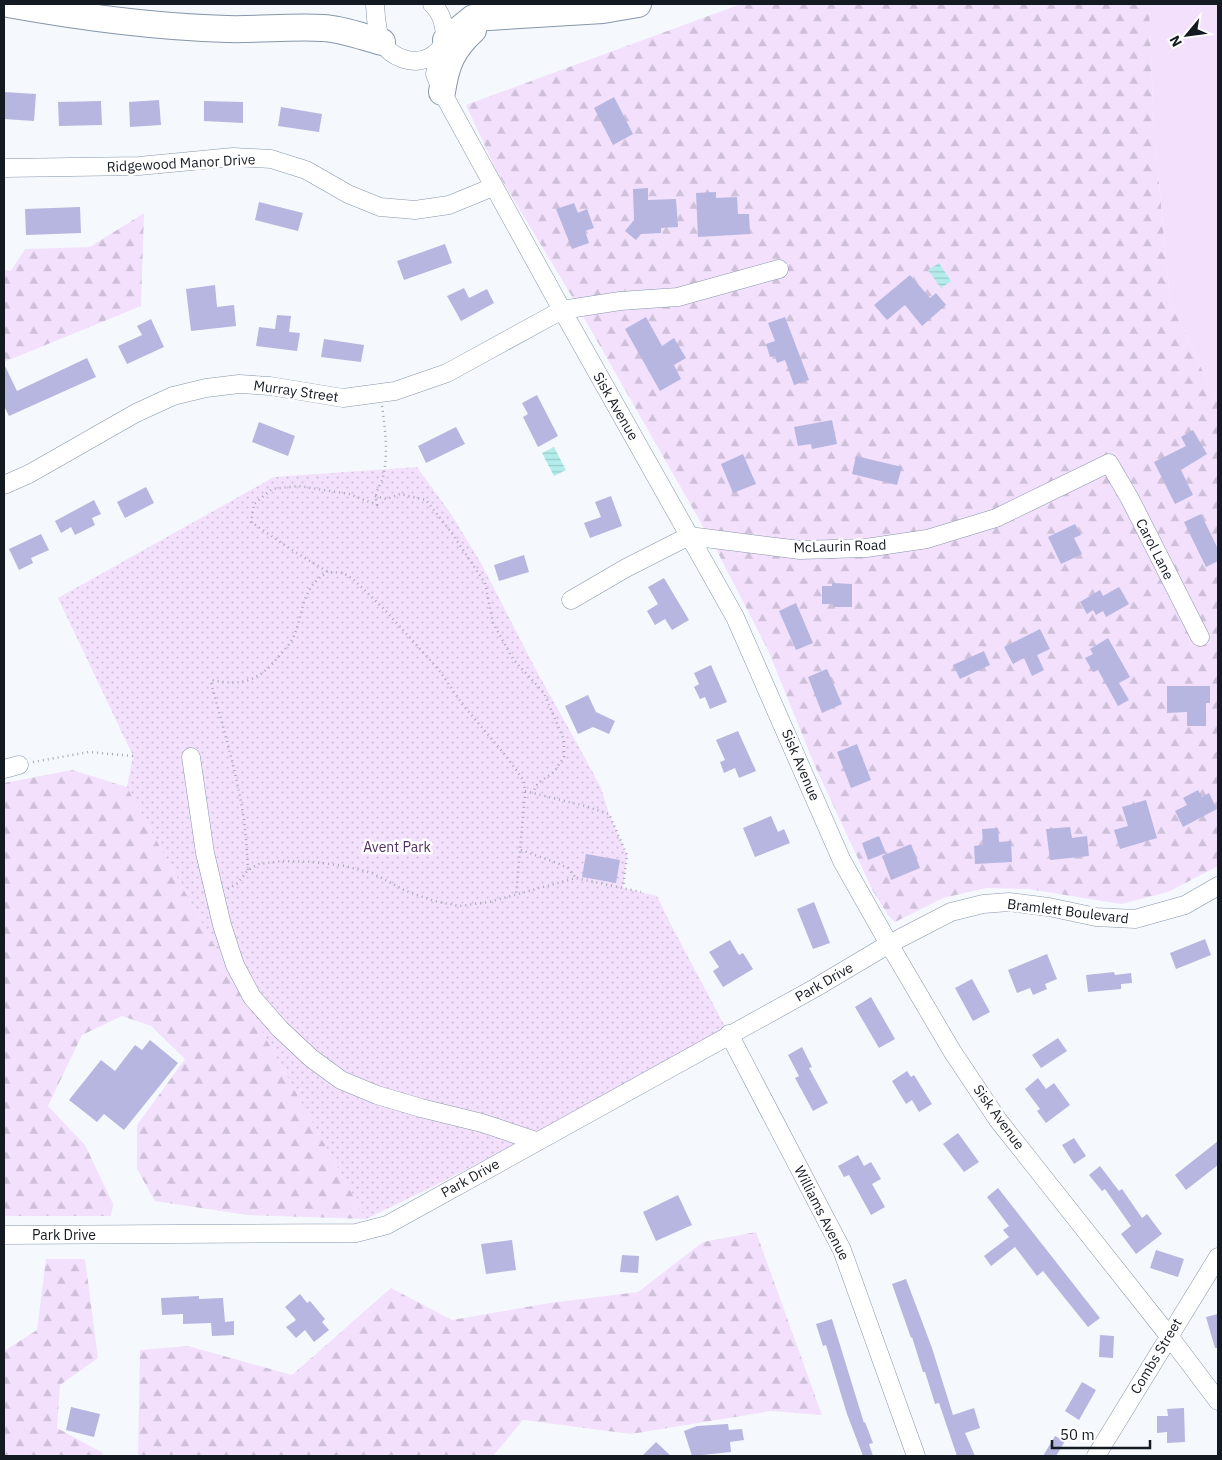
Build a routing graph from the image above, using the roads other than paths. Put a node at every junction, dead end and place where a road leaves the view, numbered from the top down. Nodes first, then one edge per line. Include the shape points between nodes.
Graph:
1 (8, 4) edge
2 (376, 4) edge
3 (432, 4) edge
4 (638, 4) edge
5 (494, 16) junction
6 (382, 42) junction
7 (443, 45) junction
8 (408, 61) junction
9 (442, 92) junction
10 (4, 168) edge
11 (493, 187) junction
12 (779, 269) dead end
13 (562, 310) junction
14 (1109, 463) joint
15 (4, 485) edge
16 (689, 536) junction
17 (571, 600) dead end
18 (1200, 637) dead end
19 (191, 757) dead end
20 (1218, 886) edge
21 (889, 944) junction
22 (729, 1034) junction
23 (536, 1141) junction
24 (4, 1235) edge
25 (1218, 1257) edge
26 (1169, 1336) junction
27 (1218, 1402) edge
28 (916, 1456) edge
29 (1096, 1456) edge

1 - 6 highway via 153,24 228,30 323,28
2 - 6 street via 376,25
3 - 7 street, Sisk Avenue via 444,24
4 - 5 highway via 603,10
5 - 7 highway via 473,18
5 - 9 highway via 476,28 454,52
6 - 8 street, Sisk Avenue via 389,51
7 - 8 street via 430,57
7 - 9 street, Sisk Avenue via 435,74
8 - 9 street, Sisk Avenue
9 - 11 street, Sisk Avenue
10 - 11 street, Ridgewood Manor Drive via 139,166 233,157 271,159 306,170 348,194 380,207 415,210 449,205
11 - 13 street, Sisk Avenue
12 - 13 street, Murray Street via 678,297
13 - 15 street, Murray Street via 447,373 395,391 343,398 239,384 173,396 136,412
13 - 16 street, Sisk Avenue
14 - 16 street, McLaurin Road via 996,518 927,539 866,548 800,550
14 - 18 street, Carol Lane
16 - 17 street
16 - 21 street, Sisk Avenue via 735,617 842,861
19 - 23 street via 205,854 235,965 252,997 280,1029 341,1080 377,1095
20 - 21 street, Bramlett Boulevard via 1185,905 1135,919 1096,917 1009,902 983,904 951,912
21 - 22 street, Park Drive
21 - 26 street, Sisk Avenue via 952,1051 998,1120
22 - 23 street, Park Drive
22 - 28 street, Williams Avenue via 842,1250
23 - 24 street, Park Drive via 387,1224 356,1234
25 - 26 street, Combs Street
26 - 27 street, Sisk Avenue
26 - 29 street, Combs Street

